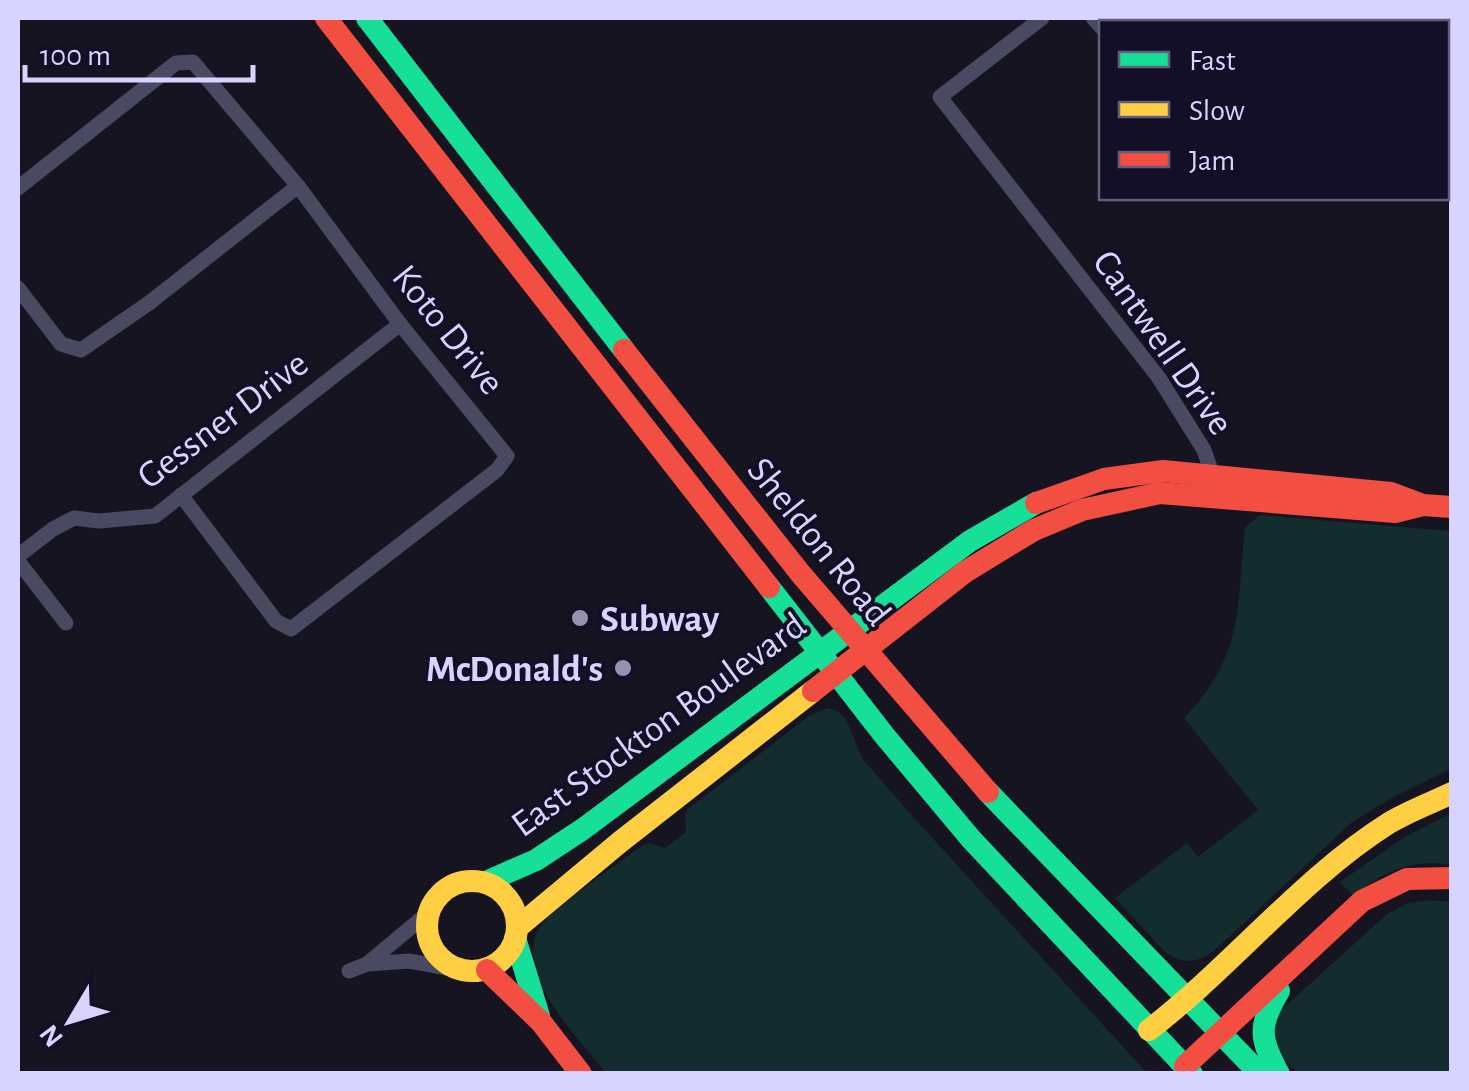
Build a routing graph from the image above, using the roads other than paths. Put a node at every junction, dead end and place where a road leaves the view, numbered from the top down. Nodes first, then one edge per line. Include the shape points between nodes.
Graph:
1 (326, 18) edge
2 (368, 18) edge
3 (1042, 18) edge
4 (298, 186) junction
5 (18, 188) edge
6 (18, 288) edge
7 (400, 324) junction
8 (1215, 485) junction
9 (182, 495) junction
10 (1452, 507) edge
11 (18, 558) edge
12 (66, 623) dead end
13 (847, 630) junction
14 (818, 652) junction
15 (866, 652) junction
16 (837, 676) junction
17 (726, 722) junction
18 (1452, 793) edge
19 (620, 842) junction
20 (1452, 878) edge
21 (488, 881) junction
22 (428, 913) junction
23 (516, 933) junction
24 (367, 964) junction
25 (1293, 967) junction
26 (459, 970) junction
27 (487, 970) junction
28 (349, 972) dead end
29 (1188, 1000) junction
30 (541, 1022) junction
31 (1222, 1034) junction
32 (1154, 1035) junction
33 (1184, 1071) edge
34 (581, 1074) edge
35 (1260, 1074) edge
36 (1279, 1074) edge

1 - 14 main road, Sheldon Road
2 - 13 main road, Sheldon Road
3 - 8 street, Cantwell Drive via 940,97 1159,378
4 - 5 street, Koto Drive via 193,62 176,62
4 - 6 street via 81,350 61,344
4 - 7 street, Koto Drive
7 - 9 street, Gessner Drive
7 - 9 street, Koto Drive via 500,444 507,456 497,470 291,629 276,621
8 - 10 main road, East Stockton Boulevard via 1391,493
8 - 13 main road, East Stockton Boulevard via 1163,471 1060,492 970,540
8 - 15 main road, East Stockton Boulevard via 1127,496 1022,534
9 - 11 street, Gessner Drive via 155,516 74,518
11 - 12 street
13 - 14 main road, East Stockton Boulevard
13 - 15 main road, Sheldon Road
14 - 16 main road, Sheldon Road
14 - 17 main road, East Stockton Boulevard
15 - 16 main road, East Stockton Boulevard
15 - 29 main road, Sheldon Road via 1017,824
16 - 19 main road, East Stockton Boulevard
16 - 32 main road, Sheldon Road via 971,839
17 - 19 main road via 703,754 620,818
17 - 21 main road, East Stockton Boulevard via 536,860
18 - 29 main road via 1391,822 1342,857
19 - 23 main road, East Stockton Boulevard
20 - 25 main road via 1408,879 1384,888
21 - 22 main road via 446,889
21 - 23 main road via 507,894
22 - 24 street
22 - 26 main road via 436,954
23 - 27 main road via 510,952
23 - 30 main road
24 - 26 street via 409,961
24 - 28 street
25 - 31 main road
25 - 36 main road via 1260,1024 1260,1042
26 - 27 main road
27 - 30 main road
29 - 31 main road, Sheldon Road
29 - 32 main road
30 - 34 main road
31 - 33 main road
31 - 35 main road, Sheldon Road
32 - 33 main road, Sheldon Road

